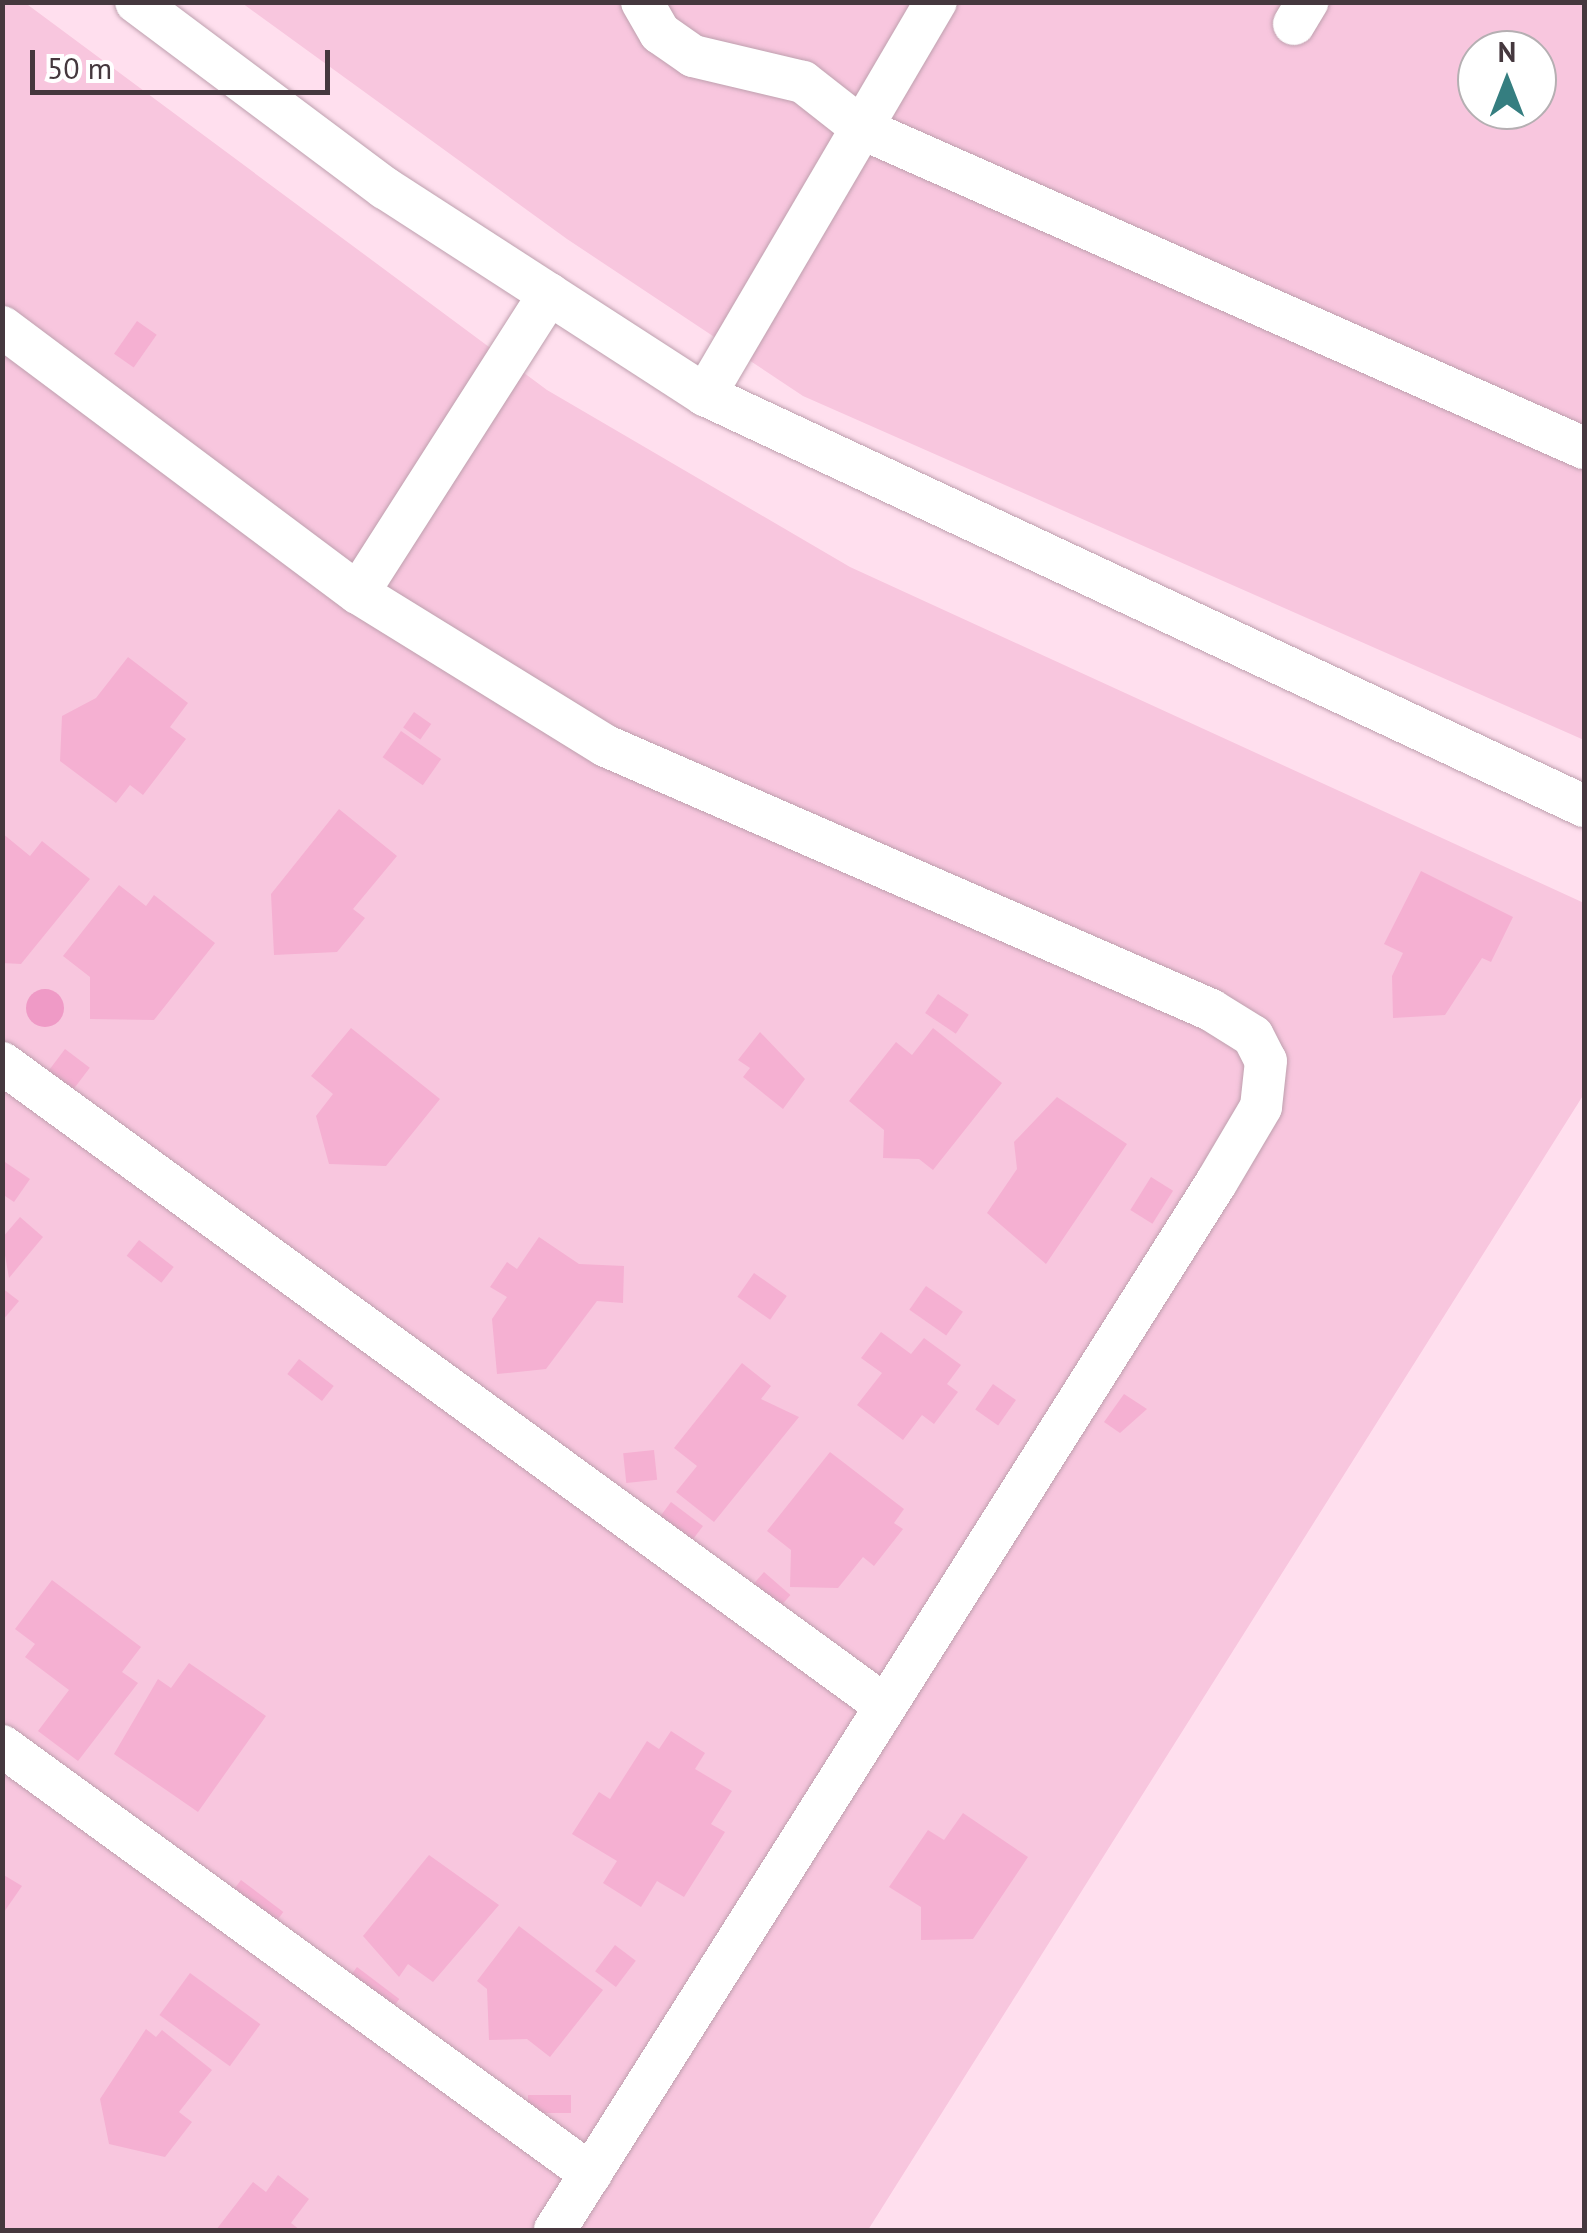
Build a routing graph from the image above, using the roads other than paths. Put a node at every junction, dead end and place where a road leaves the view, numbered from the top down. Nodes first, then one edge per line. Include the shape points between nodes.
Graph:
1 (136, 2) edge
2 (642, 2) edge
3 (936, 2) edge
4 (864, 129) junction
5 (549, 294) junction
6 (2, 327) edge
7 (705, 395) junction
8 (1584, 448) edge
9 (358, 593) junction
10 (1584, 806) edge
11 (2, 1062) edge
12 (883, 1704) junction
13 (2, 1746) edge
14 (591, 2174) junction
15 (555, 2230) edge

1 - 5 street via 384,188
2 - 4 street via 660,32 693,56 803,82
3 - 4 street
4 - 7 street
4 - 8 street
5 - 7 street
5 - 9 street
6 - 9 street
7 - 10 street
9 - 12 street via 606,746 1211,1010 1253,1036 1266,1061 1261,1107 1216,1184
11 - 12 street
12 - 14 street
13 - 14 street
14 - 15 street

